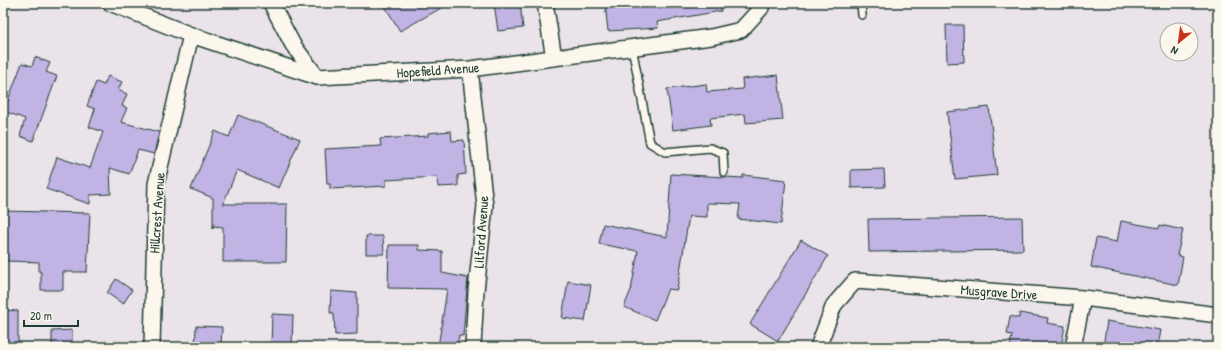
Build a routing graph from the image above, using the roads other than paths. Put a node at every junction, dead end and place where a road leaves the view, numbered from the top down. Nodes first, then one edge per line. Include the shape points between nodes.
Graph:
1 (110, 3) edge
2 (270, 3) edge
3 (545, 3) edge
4 (761, 3) edge
5 (861, 3) edge
6 (862, 16) dead end
7 (191, 35) junction
8 (632, 48) junction
9 (554, 58) junction
10 (470, 69) junction
11 (317, 77) junction
12 (724, 172) dead end
13 (1083, 298) junction
14 (1218, 315) edge
15 (152, 347) edge
16 (473, 347) edge
17 (818, 347) edge
18 (1073, 347) edge

1 - 7 street, Hopefield Avenue
2 - 11 street via 293,45
3 - 9 street
4 - 8 street, Hopefield Avenue via 760,8 740,30 711,37
5 - 6 lane
7 - 11 street, Hopefield Avenue
7 - 15 street, Hillcrest Avenue via 156,184
8 - 9 street, Hopefield Avenue
8 - 12 lane via 650,143 665,152 710,148 723,153
9 - 10 street, Hopefield Avenue
10 - 11 street, Hopefield Avenue
10 - 16 street, Lilford Avenue via 485,206
13 - 14 street, Musgrave Drive
13 - 17 street, Musgrave Drive via 855,281 834,305
13 - 18 street

